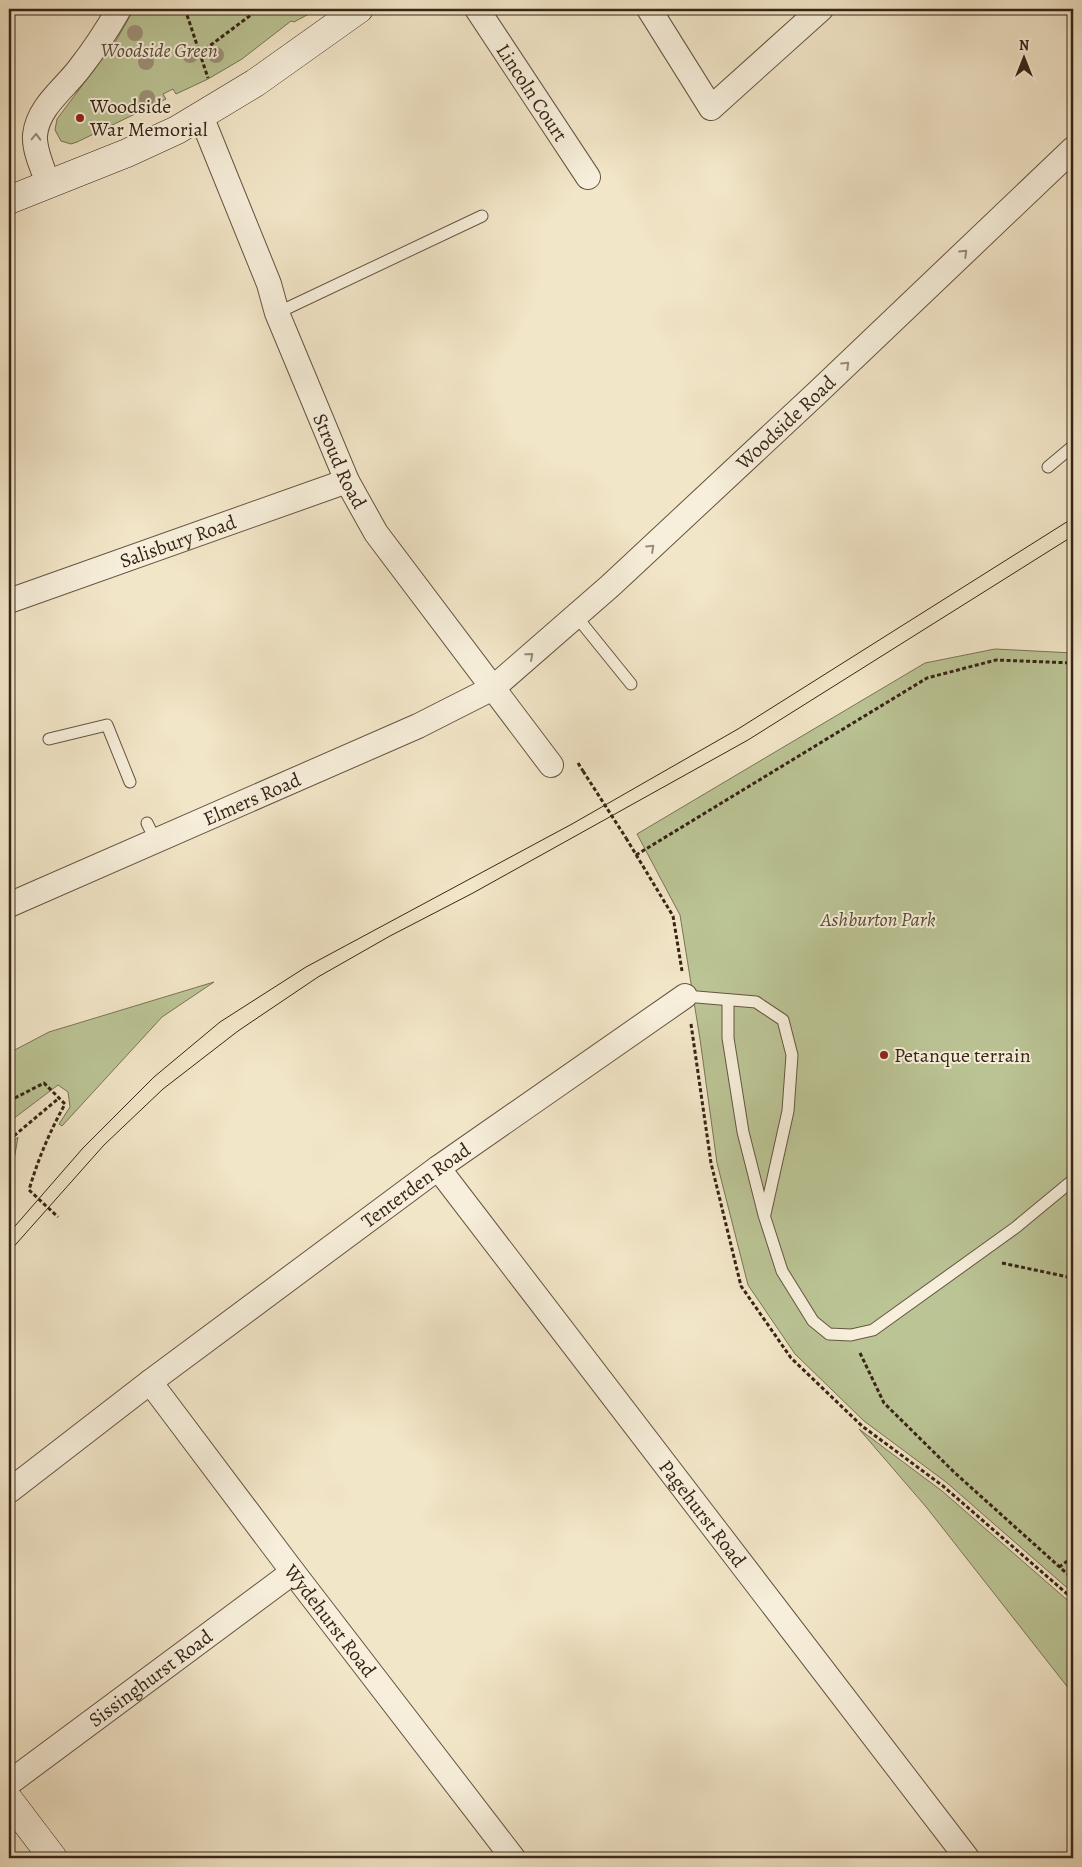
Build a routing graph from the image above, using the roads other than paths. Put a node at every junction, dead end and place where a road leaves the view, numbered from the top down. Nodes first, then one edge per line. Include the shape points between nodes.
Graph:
1 (119, 9) edge
2 (359, 9) edge
3 (477, 9) edge
4 (649, 9) edge
5 (821, 9) edge
6 (201, 116) junction
7 (1073, 149) edge
8 (588, 177) dead end
9 (48, 183) junction
10 (9, 200) edge
11 (482, 216) dead end
12 (277, 313) junction
13 (1073, 446) edge
14 (1048, 467) dead end
15 (347, 481) junction
16 (9, 601) edge
17 (576, 616) junction
18 (631, 684) dead end
19 (493, 688) junction
20 (49, 739) dead end
21 (552, 766) dead end
22 (130, 782) dead end
23 (9, 905) edge
24 (686, 996) joint
25 (728, 1000) junction
26 (438, 1168) junction
27 (1073, 1180) edge
28 (764, 1215) junction
29 (150, 1382) junction
30 (9, 1490) edge
31 (293, 1572) junction
32 (9, 1783) edge
33 (9, 1800) edge
34 (52, 1858) edge
35 (513, 1858) edge
36 (967, 1858) edge

9 -> 1 street via 35,142 37,124 48,104 77,72
2 - 6 main road via 255,83
3 - 8 street, Lincoln Court
4 - 5 street via 711,108
6 - 9 main road via 135,149
6 - 12 street, Stroud Road via 269,284
17 -> 7 street, Woodside Road
9 - 10 main road
11 - 12 lane
12 - 15 street, Stroud Road
13 - 14 lane
15 - 16 street, Salisbury Road
15 - 19 street, Stroud Road via 376,533
17 - 18 lane
19 -> 17 street, Woodside Road
19 - 21 street, Stroud Road
19 - 23 street, Elmers Road via 418,726 151,832
20 - 22 lane via 107,725
24 - 25 lane
24 - 26 street, Tenterden Road
25 - 28 lane via 728,1038 743,1132
25 - 28 lane via 756,1002 783,1020 792,1055 788,1111
26 - 29 street, Tenterden Road
26 - 36 street, Pagehurst Road
27 - 28 lane via 1015,1228 873,1330 851,1335 829,1334 813,1321 782,1271
29 - 30 street, Tenterden Road
29 - 31 street, Wydehurst Road
31 - 32 street, Sissinghurst Road
31 - 35 street, Wydehurst Road
33 - 34 main road

